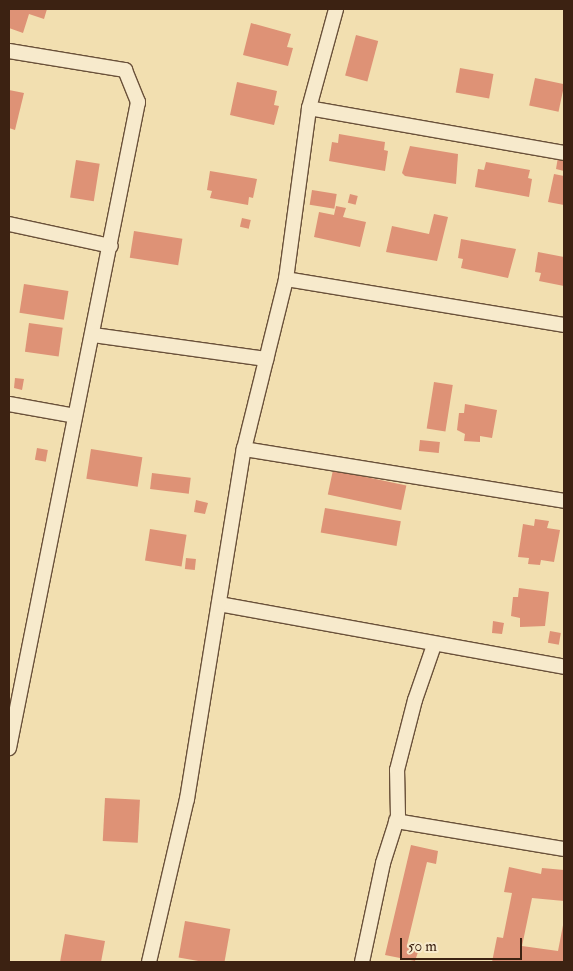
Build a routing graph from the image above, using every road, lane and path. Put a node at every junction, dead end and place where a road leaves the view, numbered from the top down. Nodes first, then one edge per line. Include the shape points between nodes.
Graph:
1 (336, 9) edge
2 (9, 50) edge
3 (310, 108) junction
4 (564, 153) edge
5 (9, 224) edge
6 (111, 246) junction
7 (286, 279) junction
8 (564, 325) edge
9 (93, 335) junction
10 (266, 359) junction
11 (9, 404) edge
12 (75, 416) junction
13 (244, 449) junction
14 (564, 501) edge
15 (219, 604) junction
16 (434, 644) junction
17 (564, 667) edge
18 (9, 748) edge
19 (396, 821) junction
20 (564, 849) edge
21 (149, 962) edge
22 (362, 962) edge

1 - 3 street
2 - 6 street via 125,70 138,102
3 - 4 street
3 - 7 street
5 - 6 street
6 - 9 street
7 - 8 street
7 - 10 street
9 - 10 street
9 - 12 street
10 - 13 street
11 - 12 street
12 - 18 street
13 - 14 street
13 - 15 street
15 - 16 street
15 - 21 street via 187,799
16 - 17 street
16 - 19 street via 420,682 397,770
19 - 20 street
19 - 22 street via 382,863

